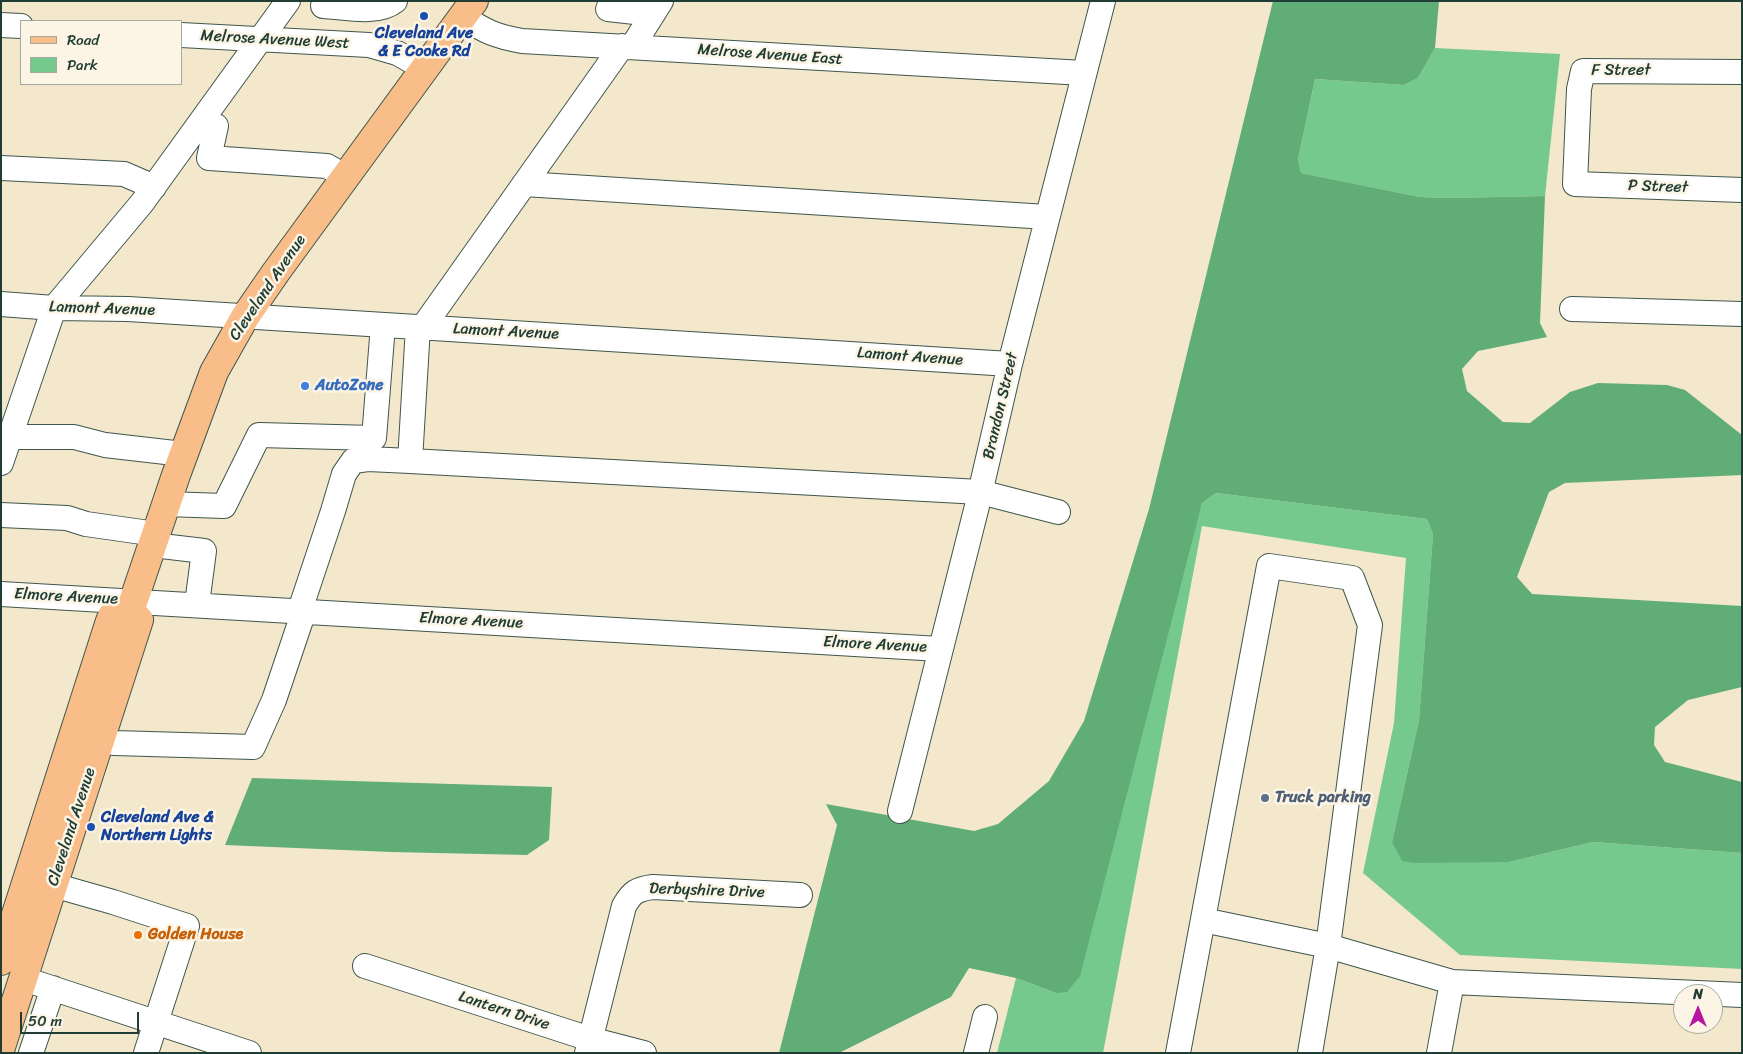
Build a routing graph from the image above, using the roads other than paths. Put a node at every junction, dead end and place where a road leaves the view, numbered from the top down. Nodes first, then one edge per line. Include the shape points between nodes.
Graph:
1 (288, 1) edge
2 (395, 1) edge
3 (1103, 1) edge
4 (324, 4) edge
5 (657, 8) edge
6 (468, 9) edge
7 (608, 9) dead end
8 (1, 24) edge
9 (20, 26) edge
10 (182, 35) edge
11 (261, 40) junction
12 (312, 42) junction
13 (627, 46) junction
14 (424, 68) junction
15 (1742, 72) edge
16 (1084, 74) junction
17 (216, 126) dead end
18 (1, 168) edge
19 (346, 177) junction
20 (524, 184) junction
21 (1575, 184) joint
22 (154, 187) junction
23 (1742, 190) edge
24 (1047, 217) junction
25 (1, 304) edge
26 (54, 308) junction
27 (1572, 309) dead end
28 (1742, 314) edge
29 (244, 317) junction
30 (383, 325) junction
31 (420, 327) junction
32 (1010, 364) junction
33 (5, 437) edge
34 (184, 454) junction
35 (410, 460) junction
36 (1, 463) edge
37 (980, 492) junction
38 (166, 504) junction
39 (1058, 512) dead end
40 (1, 515) edge
41 (155, 539) junction
42 (1, 594) edge
43 (197, 604) junction
44 (133, 606) junction
45 (302, 610) junction
46 (940, 648) junction
47 (89, 686) junction
48 (100, 740) junction
49 (900, 811) dead end
50 (53, 885) junction
51 (800, 895) dead end
52 (1203, 920) junction
53 (1328, 946) junction
54 (11, 947) edge
55 (366, 966) dead end
56 (24, 979) junction
57 (1452, 982) junction
58 (52, 988) junction
59 (1742, 995) edge
60 (986, 1017) dead end
61 (156, 1022) junction
62 (589, 1046) edge
63 (1, 1048) edge
64 (32, 1053) edge
65 (146, 1053) edge
66 (249, 1053) edge
67 (644, 1053) edge
68 (976, 1053) edge
69 (1178, 1053) edge
70 (1310, 1053) edge
71 (1439, 1053) edge

1 - 11 street
2 - 4 street via 377,10
3 - 16 street, Brandon Street
4 - 12 street
5 - 7 street
5 - 13 street
6 - 13 street, Melrose Avenue East via 484,31 500,36 522,41
6 - 14 main road, Cleveland Avenue
8 - 9 street
10 - 11 street, Melrose Avenue West
11 - 12 street, Melrose Avenue West
11 - 22 street
12 - 14 street, Melrose Avenue West via 384,48
13 - 16 street, Melrose Avenue East
13 - 20 street
14 - 19 main road, Cleveland Avenue
15 - 21 street, F Street via 1583,71 1579,88
16 - 24 street, Brandon Street
17 - 19 street via 209,158 327,166
18 - 22 street via 124,174
19 - 29 main road, Cleveland Avenue
20 - 24 street
20 - 31 street
21 - 23 street, P Street
22 - 26 street
24 - 32 street, Brandon Street
25 - 26 street, Lamont Avenue
26 - 29 street, Lamont Avenue via 128,309
26 - 33 street
27 - 28 street
29 - 30 street, Lamont Avenue
29 - 34 main road, Cleveland Avenue via 214,372
30 - 31 street, Lamont Avenue
30 - 38 street via 374,438 259,435 224,506
31 - 32 street, Lamont Avenue
31 - 35 street
32 - 37 street, Brandon Street
33 - 34 street via 74,437 105,446
33 - 36 street
34 - 38 main road, Cleveland Avenue
35 - 37 street
35 - 45 street via 353,461 344,474
37 - 39 street
37 - 46 street, Brandon Street
38 - 41 main road, Cleveland Avenue
40 - 41 street via 67,518
41 - 43 street via 204,551
41 - 44 main road, Cleveland Avenue
42 - 44 street, Elmore Avenue
43 - 44 street, Elmore Avenue
43 - 45 street, Elmore Avenue
44 - 47 main road, Cleveland Avenue via 112,616
44 - 48 main road, Cleveland Avenue via 139,620
45 - 46 street, Elmore Avenue
45 - 48 street via 274,700 254,747
46 - 49 street, Brandon Street
47 - 48 main road via 97,702 91,721
47 - 54 main road, Cleveland Avenue via 29,870
48 - 50 main road, Cleveland Avenue
50 - 54 main road, Cleveland Avenue
50 - 61 street via 187,926
51 - 62 street, Derbyshire Drive via 654,887 630,895 624,906
52 - 53 street
52 - 53 street via 1269,566 1352,578 1370,625
52 - 69 street
53 - 57 street
53 - 70 street
54 - 56 main road, Cleveland Avenue
55 - 62 street, Lantern Drive
56 - 58 street
56 - 63 main road, Cleveland Avenue
57 - 59 street
57 - 71 street
58 - 61 street
58 - 64 street
60 - 68 street
61 - 65 street
61 - 66 street
62 - 67 street, Lantern Drive

